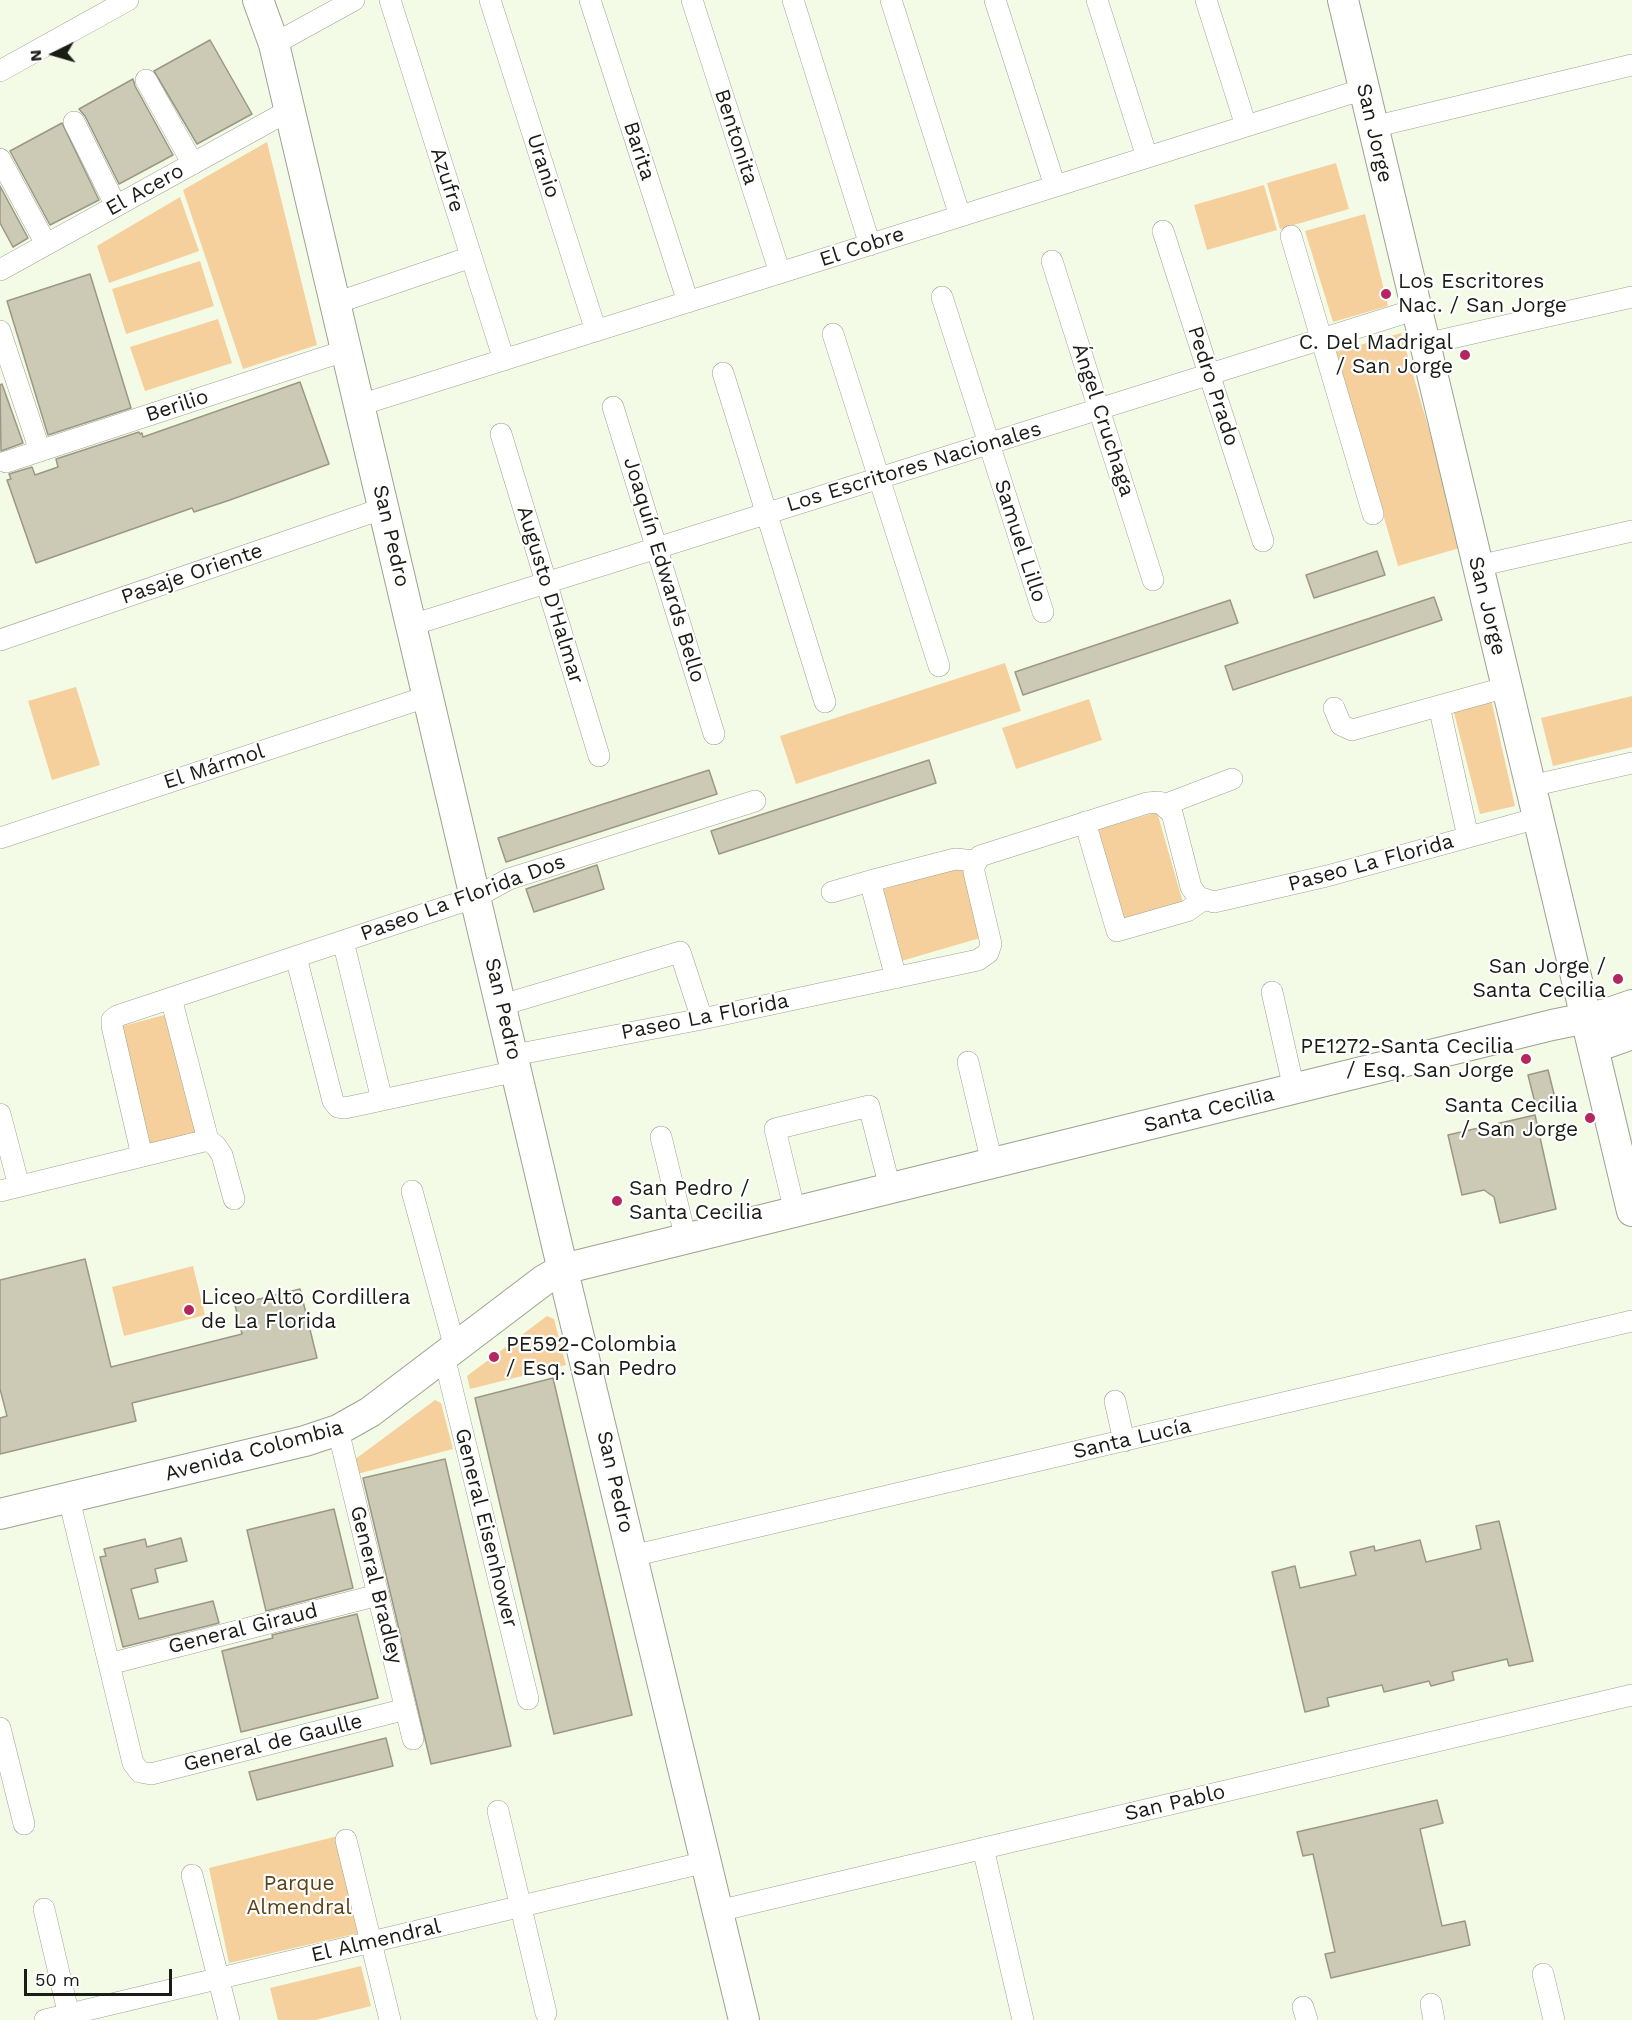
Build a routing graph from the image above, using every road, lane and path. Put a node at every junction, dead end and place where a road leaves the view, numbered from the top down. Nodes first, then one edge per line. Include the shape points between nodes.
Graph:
1 (128, 0) edge
2 (258, 0) edge
3 (354, 0) edge
4 (390, 0) edge
5 (490, 0) edge
6 (590, 0) edge
7 (692, 0) edge
8 (793, 0) edge
9 (891, 0) edge
10 (995, 0) edge
11 (1097, 0) edge
12 (1206, 0) edge
13 (1343, 0) edge
14 (274, 44) junction
15 (1632, 65) edge
16 (0, 71) edge
17 (146, 80) dead end
18 (1364, 88) junction
19 (290, 110) junction
20 (74, 122) dead end
21 (1246, 126) junction
22 (1373, 127) junction
23 (1147, 157) junction
24 (0, 159) edge
25 (193, 164) junction
26 (1055, 186) junction
27 (116, 206) junction
28 (960, 216) junction
29 (1163, 231) dead end
30 (1291, 236) dead end
31 (46, 244) junction
32 (870, 245) junction
33 (471, 257) junction
34 (1052, 261) dead end
35 (0, 270) edge
36 (780, 273) junction
37 (942, 297) dead end
38 (1632, 297) edge
39 (688, 302) junction
40 (336, 303) junction
41 (1417, 309) junction
42 (0, 331) edge
43 (596, 331) junction
44 (833, 334) dead end
45 (1322, 339) junction
46 (1425, 344) junction
47 (347, 350) junction
48 (504, 360) junction
49 (723, 373) dead end
50 (1209, 374) junction
51 (360, 405) junction
52 (613, 407) dead end
53 (1099, 409) junction
54 (501, 434) dead end
55 (989, 444) junction
56 (40, 451) junction
57 (6, 462) dead end
58 (879, 478) junction
59 (384, 508) junction
60 (767, 513) junction
61 (1373, 514) dead end
62 (1632, 531) edge
63 (1263, 541) dead end
64 (657, 548) junction
65 (1478, 566) junction
66 (1153, 580) dead end
67 (547, 583) junction
68 (1043, 612) dead end
69 (412, 625) junction
70 (0, 640) edge
71 (939, 666) dead end
72 (1507, 687) junction
73 (429, 696) junction
74 (825, 702) dead end
75 (1439, 706) junction
76 (1334, 708) dead end
77 (714, 734) dead end
78 (599, 756) dead end
79 (1632, 763) edge
80 (1232, 779) dead end
81 (1531, 786) junction
82 (756, 801) dead end
83 (1164, 805) junction
84 (1539, 818) junction
85 (1085, 822) junction
86 (1468, 837) junction
87 (0, 838) edge
88 (976, 861) junction
89 (870, 881) junction
90 (831, 892) dead end
91 (476, 897) junction
92 (1203, 900) junction
93 (343, 941) junction
94 (296, 957) junction
95 (896, 978) junction
96 (1272, 992) dead end
97 (171, 998) junction
98 (502, 1005) junction
99 (1632, 1005) edge
100 (1586, 1018) junction
101 (702, 1019) junction
102 (1632, 1034) edge
103 (1593, 1048) junction
104 (968, 1062) dead end
105 (516, 1063) junction
106 (1294, 1089) junction
107 (382, 1100) junction
108 (0, 1114) edge
109 (661, 1137) dead end
110 (208, 1140) junction
111 (142, 1156) junction
112 (992, 1163) junction
113 (890, 1188) junction
114 (10, 1189) edge
115 (412, 1191) dead end
116 (234, 1199) dead end
117 (1632, 1211) edge
118 (795, 1212) junction
119 (686, 1239) junction
120 (564, 1269) junction
121 (1632, 1322) edge
122 (449, 1352) junction
123 (1115, 1401) dead end
124 (338, 1430) junction
125 (1124, 1441) junction
126 (69, 1498) junction
127 (2, 1515) edge
128 (632, 1556) junction
129 (378, 1595) junction
130 (109, 1664) junction
131 (1632, 1695) edge
132 (528, 1700) dead end
133 (406, 1709) junction
134 (0, 1728) edge
135 (413, 1739) dead end
136 (498, 1811) dead end
137 (24, 1824) dead end
138 (346, 1840) dead end
139 (983, 1848) junction
140 (706, 1862) junction
141 (192, 1875) dead end
142 (520, 1906) junction
143 (44, 1909) dead end
144 (718, 1911) junction
145 (371, 1942) junction
146 (1543, 1974) dead end
147 (218, 1978) junction
148 (546, 2013) dead end
149 (69, 2017) edge
150 (45, 2020) edge
151 (228, 2020) edge
152 (390, 2020) edge
153 (744, 2020) edge
154 (1023, 2020) edge
155 (1554, 2020) edge

1 - 16 street
2 - 14 street, San Pedro
3 - 14 street
4 - 33 street, Azufre
5 - 43 street, Uranio
6 - 39 street, Barita
7 - 36 street, Bentonita
8 - 32 street
9 - 28 street
10 - 26 street
11 - 23 street
12 - 21 street
13 - 18 street, San Jorge
14 - 19 street, San Pedro
15 - 22 street
17 - 25 street
18 - 21 street, El Cobre
18 - 22 street, San Jorge
19 - 25 street, El Acero
19 - 40 street, San Pedro
20 - 27 street
21 - 23 street, El Cobre
22 - 41 street, San Jorge
23 - 26 street, El Cobre
24 - 31 street
25 - 27 street, El Acero
26 - 28 street, El Cobre
27 - 31 street, El Acero
28 - 32 street, El Cobre
29 - 50 street, Pedro Prado
30 - 45 street
31 - 35 street, El Acero
32 - 36 street, El Cobre
33 - 40 street
33 - 48 street, Azufre
34 - 53 street, Ángel Cruchaga
36 - 39 street, El Cobre
37 - 55 street, Samuel Lillo
38 - 46 street
39 - 43 street, El Cobre
40 - 47 street, San Pedro
41 - 45 street, Los Escritores Nacionales
41 - 46 street, San Jorge
42 - 56 street
43 - 48 street, El Cobre
44 - 58 street
45 - 50 street, Los Escritores Nacionales
45 - 61 street
46 - 65 street, San Jorge
47 - 51 street, San Pedro
47 - 56 street, Berilio
48 - 51 street, El Cobre
49 - 60 street
50 - 53 street, Los Escritores Nacionales
50 - 63 street, Pedro Prado
51 - 59 street, San Pedro
52 - 64 street, Joaquín Edwards Bello
53 - 55 street, Los Escritores Nacionales
53 - 66 street, Ángel Cruchaga
54 - 67 street, Augusto D'Halmar
55 - 58 street, Los Escritores Nacionales
55 - 68 street, Samuel Lillo
56 - 57 street, Berilio
58 - 60 street, Los Escritores Nacionales
58 - 71 street
59 - 69 street, San Pedro
59 - 70 street, Pasaje Oriente
60 - 64 street, Los Escritores Nacionales
60 - 74 street
62 - 65 street
64 - 67 street, Los Escritores Nacionales
64 - 77 street, Joaquín Edwards Bello
65 - 72 street, San Jorge
67 - 69 street, Los Escritores Nacionales
67 - 78 street, Augusto D'Halmar
69 - 73 street, San Pedro
72 - 75 street
72 - 81 street, San Jorge
73 - 87 street, El Mármol
73 - 91 street, San Pedro
75 - 76 street via 1352,730 1341,725
75 - 86 street
79 - 81 street
80 - 83 street
81 - 84 street, San Jorge
82 - 91 street, Paseo La Florida Dos via 509,879
83 - 85 street via 1147,803
83 - 92 street via 1174,818 1191,887
84 - 86 street, Paseo La Florida
84 - 100 street, San Jorge
85 - 88 street via 985,854
85 - 92 street, Paseo La Florida via 1117,931 1187,910
86 - 92 street, Paseo La Florida via 1327,876 1220,901
88 - 89 street via 955,859
88 - 95 street, Paseo La Florida via 974,872 991,939 988,953 978,960
89 - 90 street
89 - 95 street
91 - 93 street, Paseo La Florida Dos
91 - 98 street, San Pedro
93 - 94 street, Paseo La Florida Dos
93 - 107 street
94 - 97 street, Paseo La Florida Dos
94 - 107 street, Paseo La Florida via 333,1101 345,1108
95 - 101 street, Paseo La Florida
96 - 106 street
97 - 110 street
97 - 111 street, Paseo La Florida Dos via 117,1016 111,1023
98 - 101 street via 680,952
98 - 105 street, San Pedro
99 - 100 street, Santa Cecilia
100 - 103 street, San Jorge
100 - 106 street, Santa Cecilia
101 - 105 street, Paseo La Florida
102 - 103 street
103 - 117 street, San Jorge
104 - 112 street
105 - 107 street, Paseo La Florida
105 - 120 street, San Pedro
106 - 112 street, Santa Cecilia
108 - 114 street
109 - 119 street
110 - 111 street
110 - 116 street via 222,1155
111 - 114 street
112 - 113 street, Santa Cecilia
113 - 118 street, Santa Cecilia
113 - 118 street via 869,1106 785,1126 775,1129
115 - 122 street, General Eisenhower
118 - 119 street, Santa Cecilia
119 - 120 street, Santa Cecilia
120 - 122 street, Avenida Colombia
120 - 128 street, San Pedro
121 - 125 street, Santa Lucía
122 - 124 street, Avenida Colombia via 370,1412
122 - 132 street, General Eisenhower
123 - 125 street
124 - 126 street, Avenida Colombia
124 - 129 street, General Bradley
125 - 128 street, Santa Lucía
126 - 127 street, Avenida Colombia
126 - 130 street
128 - 140 street, San Pedro
129 - 130 street, General Giraud
129 - 133 street, General Bradley
130 - 133 street, General de Gaulle via 132,1763 140,1772 151,1774
131 - 139 street, San Pablo
133 - 135 street, General Bradley
134 - 137 street
136 - 142 street
138 - 145 street
139 - 144 street, San Pablo
139 - 154 street
140 - 142 street, El Almendral
140 - 144 street, San Pedro
141 - 147 street
142 - 145 street, El Almendral
142 - 148 street
143 - 149 street
144 - 153 street, San Pedro
145 - 147 street, El Almendral
145 - 152 street
146 - 155 street
147 - 149 street, El Almendral
147 - 151 street
149 - 150 street, El Almendral

